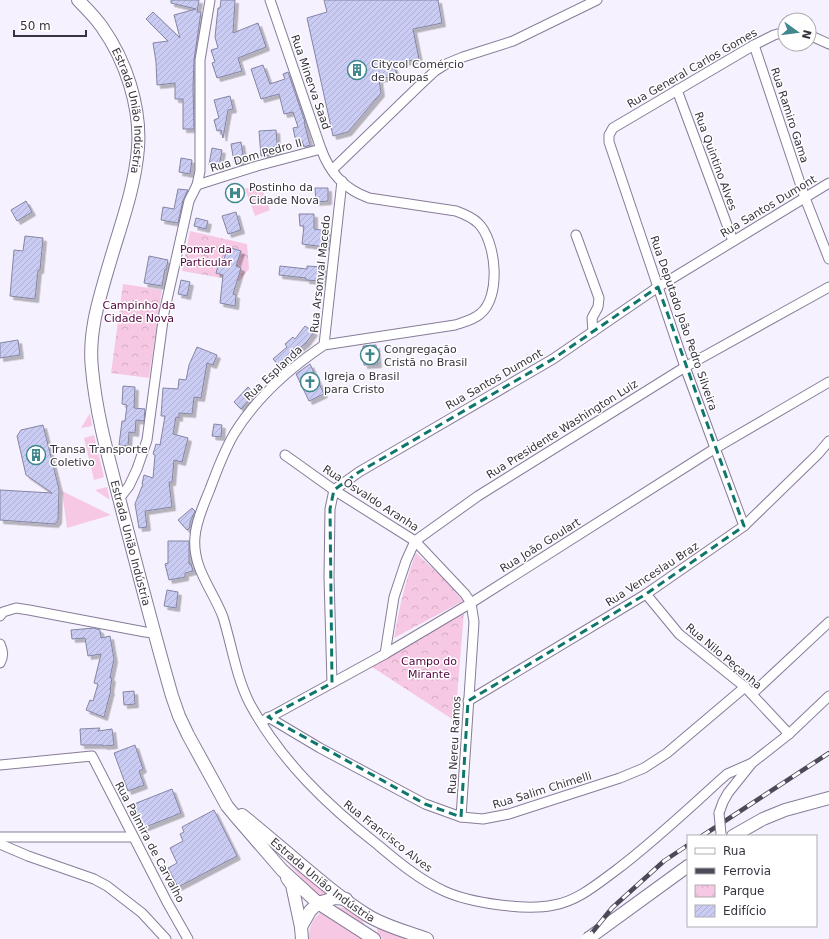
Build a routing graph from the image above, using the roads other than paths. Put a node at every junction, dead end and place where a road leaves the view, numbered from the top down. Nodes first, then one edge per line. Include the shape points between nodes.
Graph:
1 (78, 0) edge
2 (210, 0) edge
3 (270, 0) edge
4 (597, 0) edge
5 (777, 34) edge
6 (817, 39) edge
7 (829, 44) edge
8 (754, 45) junction
9 (677, 90) junction
10 (613, 128) joint
11 (321, 149) junction
12 (332, 170) junction
13 (342, 181) junction
14 (829, 183) edge
15 (197, 185) junction
16 (805, 198) junction
17 (576, 235) dead end
18 (732, 241) junction
19 (829, 259) edge
20 (658, 286) junction
21 (829, 287) edge
22 (592, 332) junction
23 (324, 345) junction
24 (685, 367) junction
25 (829, 382) edge
26 (829, 441) edge
27 (714, 449) junction
28 (286, 455) dead end
29 (334, 490) junction
30 (119, 499) junction
31 (744, 526) junction
32 (414, 541) junction
33 (646, 594) junction
34 (471, 603) junction
35 (0, 616) edge
36 (829, 622) edge
37 (154, 633) junction
38 (0, 644) edge
39 (385, 654) junction
40 (0, 663) edge
41 (332, 683) junction
42 (745, 687) junction
43 (752, 694) junction
44 (829, 696) edge
45 (468, 700) junction
46 (264, 719) junction
47 (789, 734) junction
48 (752, 763) junction
49 (0, 765) edge
50 (829, 798) edge
51 (227, 806) junction
52 (462, 817) junction
53 (725, 835) edge
54 (0, 838) edge
55 (133, 838) junction
56 (0, 844) edge
57 (687, 867) edge
58 (282, 870) junction
59 (346, 899) junction
60 (318, 903) junction
61 (368, 915) junction
62 (302, 933) edge
63 (592, 937) edge
64 (166, 939) edge
65 (188, 939) edge
66 (373, 939) edge
67 (427, 939) edge

1 - 30 main road, Estrada União Indústria via 102,27 116,50 126,72 137,121 138,147 132,185 98,303 91,342 95,392
2 - 15 street via 200,60 200,171
3 - 11 street, Rua Minerva Saad
4 - 12 street via 513,41 446,64 420,85
5 - 8 street, Rua General Carlos Gomes
6 - 7 street
8 - 9 street, Rua General Carlos Gomes
8 - 16 street, Rua Ramiro Gama
9 - 10 street, Rua General Carlos Gomes
9 - 18 street, Rua Quintino Alves
10 - 20 street, Rua Deputado João Pedro Silveira via 609,142
11 - 12 street, Rua Minerva Saad
11 - 15 street, Rua Dom Pedro II
12 - 13 street, Rua Esplanda
13 - 23 street, Rua Arsonval Macedo
13 - 23 street, Rua Esplanda via 355,193 369,198 456,211 478,223 485,232 493,256 494,285 490,301 482,313 472,320 455,325
14 - 16 street, Rua Santos Dumont
15 - 30 street via 189,201 164,313 148,440 137,470
16 - 18 street, Rua Santos Dumont
16 - 19 street, Rua Ramiro Gama
17 - 22 street via 599,298 598,308 592,318
18 - 20 street, Rua Santos Dumont
20 - 22 street, Rua Santos Dumont
20 - 24 street, Rua Deputado João Pedro Silveira
21 - 24 street, Rua Presidente Washington Luiz
22 - 29 street, Rua Santos Dumont via 553,360 366,468
23 - 46 street, Rua Esplanda via 306,357 266,394 235,432 225,450 205,502 195,537 197,563 222,616 244,692
24 - 27 street, Rua Deputado João Pedro Silveira
24 - 32 street, Rua Presidente Washington Luiz via 478,496
25 - 27 street, Rua João Goulart
26 - 31 street, Rua Venceslau Braz
27 - 31 street, Rua Deputado João Pedro Silveira
27 - 34 street, Rua João Goulart
28 - 29 street, Rua Osvaldo Aranha
29 - 32 street, Rua Osvaldo Aranha
29 - 41 street via 330,509 329,578
30 - 37 main road, Estrada União Indústria
31 - 33 street, Rua Venceslau Braz
32 - 34 street, Rua Osvaldo Aranha
32 - 39 street via 394,597
33 - 42 street, Rua Nilo Peçanha via 679,634
33 - 45 street, Rua Venceslau Braz
34 - 39 street, Rua João Goulart
34 - 45 street, Rua Nereu Ramos via 474,622
35 - 37 street via 3,612 16,608
36 - 43 street
37 - 51 main road, Estrada União Indústria via 179,716
38 - 40 street via 3,652
39 - 41 street, Rua João Goulart
41 - 46 street, Rua João Goulart
42 - 43 street, Rua Nilo Peçanha
42 - 52 street, Rua Salim Chimelli via 667,753 644,768 509,814 483,819
43 - 47 street, Rua Nilo Peçanha
44 - 47 street
45 - 52 street, Rua Nereu Ramos
46 - 48 street, Rua Francisco Alves via 286,759 321,797 387,853 427,882 446,892 517,907 555,905 595,886 643,850 728,774
46 - 52 street, Rua Salim Chimelli via 425,804
47 - 48 street
48 - 53 street, bridge via 723,802 719,813
49 - 55 street, Rua Palmira de Carvalho via 92,756
50 - 53 main road via 785,810
51 - 58 main road, Estrada União Indústria
51 - 59 main road, Estrada União Indústria via 242,815
54 - 55 street
55 - 65 street, Rua Palmira de Carvalho
56 - 64 street via 94,879 142,913
57 - 63 main road
58 - 60 main road, Estrada União Indústria
58 - 62 main road via 292,885
59 - 60 main road via 335,898
59 - 61 main road, Estrada União Indústria
60 - 62 main road via 310,911
60 - 66 main road, Estrada União Indústria
61 - 66 main road
61 - 67 main road, Estrada União Indústria

